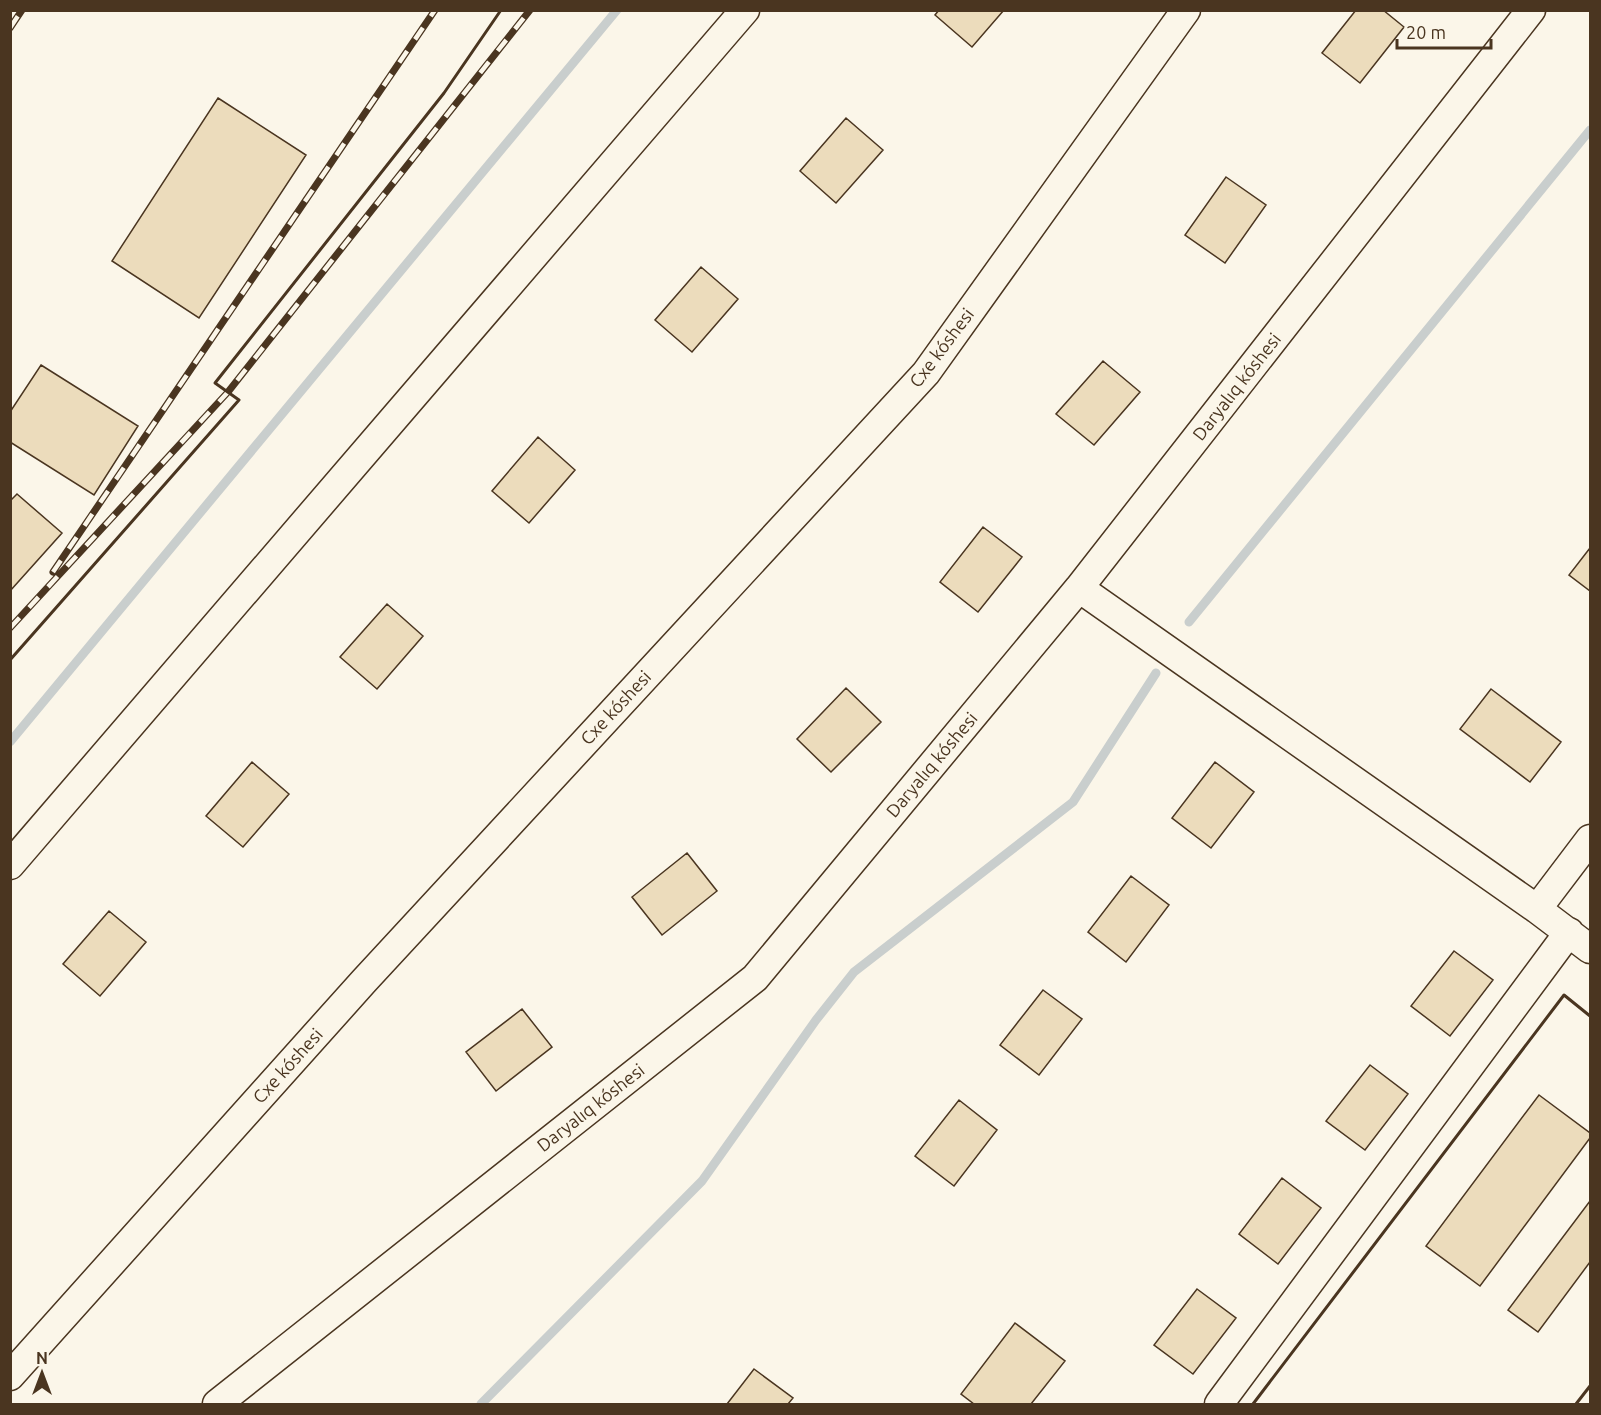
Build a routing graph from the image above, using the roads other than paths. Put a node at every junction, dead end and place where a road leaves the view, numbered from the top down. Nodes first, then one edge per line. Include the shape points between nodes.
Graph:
1 (745, 10) edge
2 (1186, 10) edge
3 (1532, 10) edge
4 (1079, 588) junction
5 (1590, 839) edge
6 (10, 865) edge
7 (1537, 909) junction
8 (1580, 941) edge
9 (10, 1376) edge
10 (217, 1404) edge
11 (1219, 1404) edge

1 - 6 street
2 - 9 street, Cxe kóshesi via 926,373 364,981
3 - 4 street, Daryalıq kóshesi
4 - 7 street
4 - 10 street, Daryalıq kóshesi via 754,978
5 - 7 street
7 - 8 street
8 - 11 street

